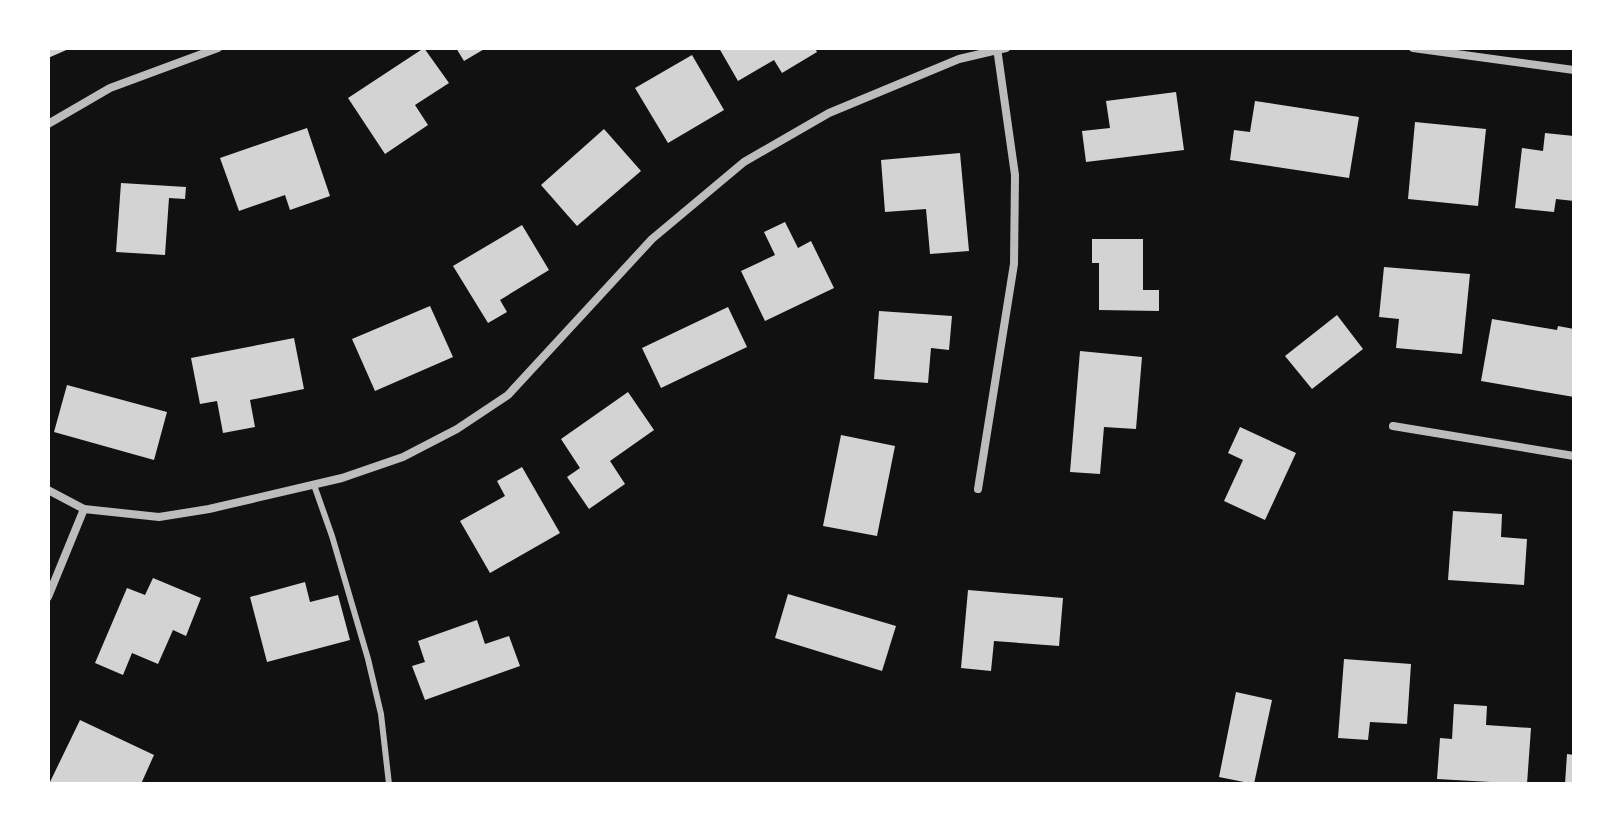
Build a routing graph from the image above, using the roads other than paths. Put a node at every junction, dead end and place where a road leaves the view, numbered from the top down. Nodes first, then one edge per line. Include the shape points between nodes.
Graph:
1 (218, 48) edge
2 (1413, 48) edge
3 (1000, 49) edge
4 (1574, 70) edge
5 (48, 124) edge
6 (1393, 426) dead end
7 (1574, 456) edge
8 (314, 485) junction
9 (978, 489) dead end
10 (48, 490) edge
11 (84, 509) junction
12 (48, 597) edge
13 (389, 784) edge

1 - 5 street via 110,88
2 - 4 street
3 - 8 street via 959,59 829,113 744,162 652,239 508,395 403,457
3 - 9 street via 1015,175 1014,264
6 - 7 street
8 - 11 street via 159,517
8 - 13 lane via 368,659
10 - 11 street
11 - 12 street

